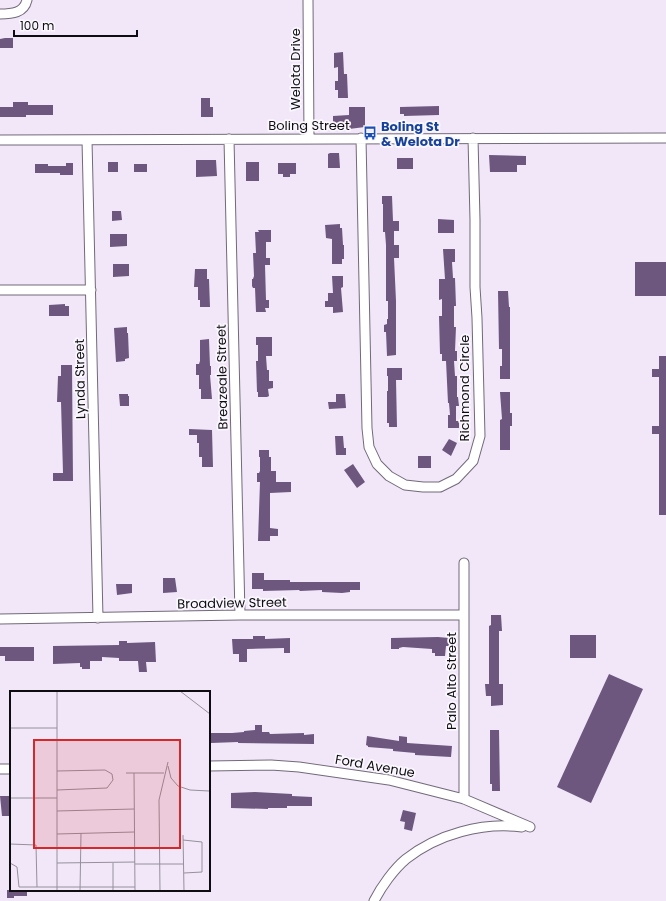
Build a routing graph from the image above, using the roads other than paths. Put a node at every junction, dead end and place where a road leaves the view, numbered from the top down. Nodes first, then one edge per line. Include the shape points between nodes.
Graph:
1 (28, 0) edge
2 (308, 0) edge
3 (0, 14) edge
4 (308, 138) junction
5 (361, 138) junction
6 (473, 138) junction
7 (666, 138) edge
8 (229, 139) junction
9 (0, 140) edge
10 (87, 140) junction
11 (0, 290) edge
12 (91, 290) junction
13 (464, 563) dead end
14 (240, 615) junction
15 (464, 615) junction
16 (98, 618) junction
17 (0, 619) edge
18 (210, 766) edge
19 (464, 799) junction
20 (374, 901) edge

1 - 3 street via 20,11
2 - 4 street, Welota Drive
4 - 5 street, Boling Street
4 - 8 street, Boling Street
5 - 6 street, Boling Street
5 - 6 street, Richmond Circle via 366,428 369,447 377,464 389,476 405,485 423,488 440,486 456,480 473,461 480,436
6 - 7 street, Boling Street
8 - 10 street, Boling Street
8 - 14 street, Breazeale Street
9 - 10 street, Boling Street
10 - 12 street, Lynda Street
11 - 12 street
12 - 16 street, Lynda Street
13 - 15 street, Palo Alto Street
14 - 15 street, Broadview Street
14 - 16 street, Broadview Street
15 - 19 street, Palo Alto Street
16 - 17 street, Broadview Street
18 - 19 street, Ford Avenue via 270,765 329,771 392,781
19 - 20 street, Ford Avenue via 530,827 512,825 466,830 434,841 405,860 381,887

